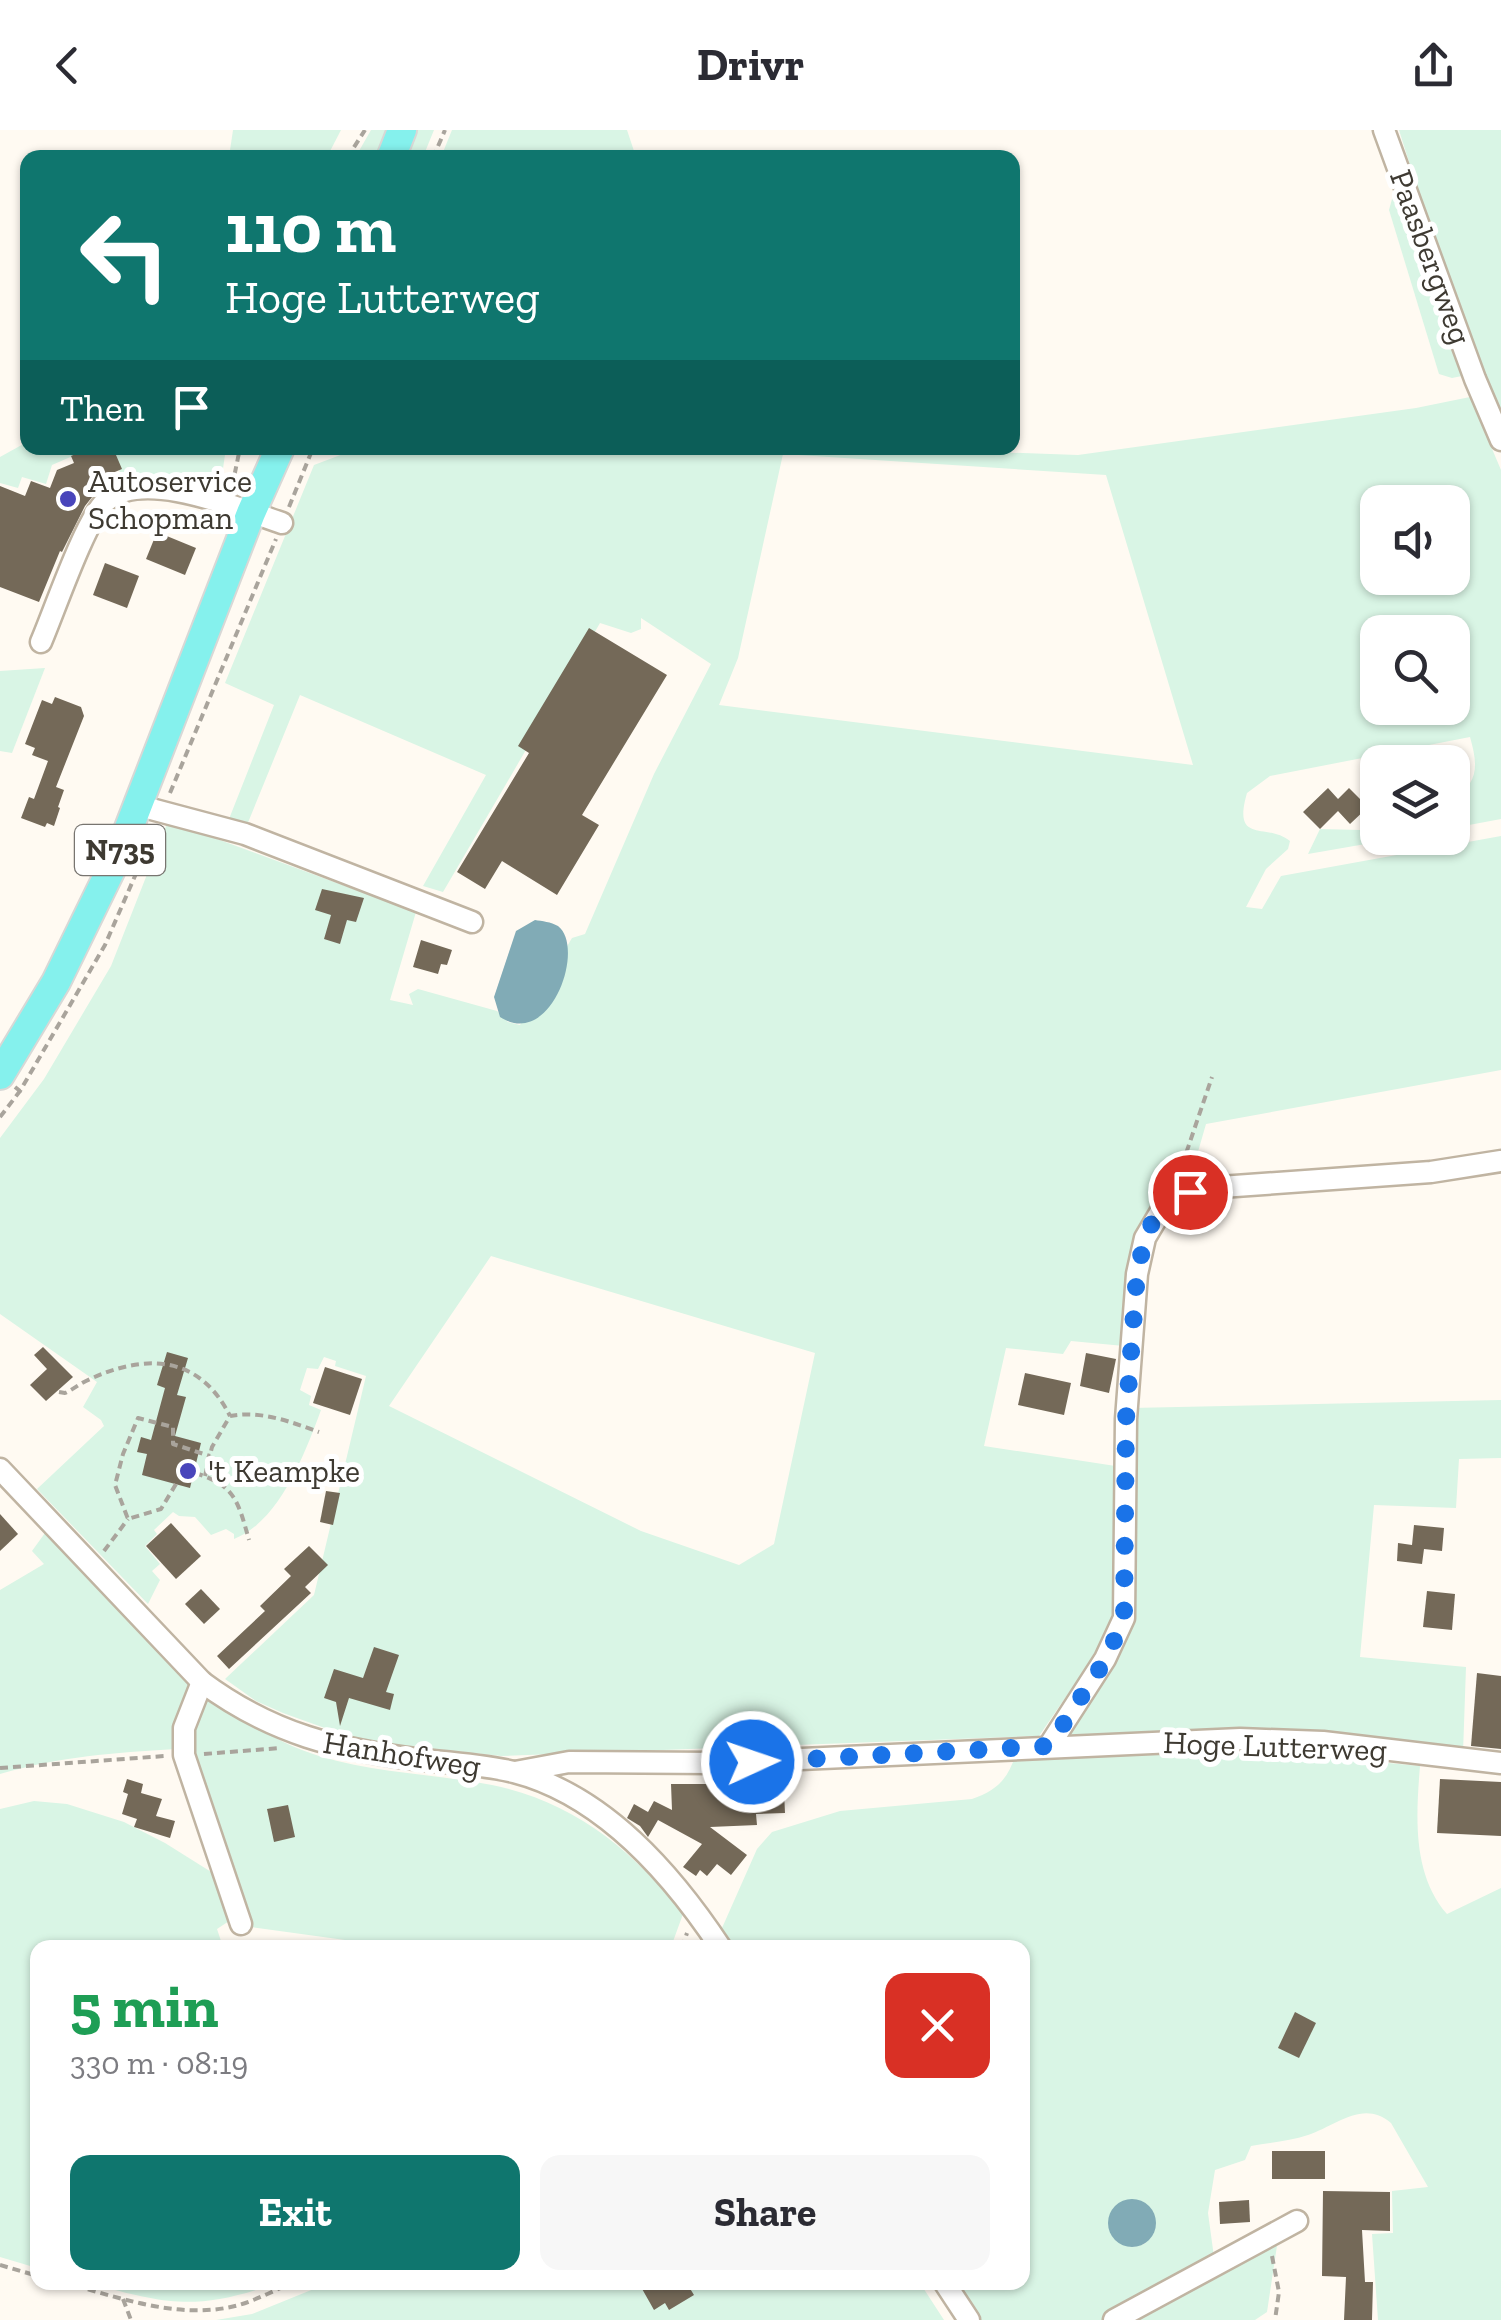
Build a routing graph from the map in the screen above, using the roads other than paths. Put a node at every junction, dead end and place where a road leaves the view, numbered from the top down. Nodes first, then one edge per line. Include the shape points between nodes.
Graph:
1 (1384, 130) edge
2 (1501, 440) edge
3 (262, 455) edge
4 (275, 455) edge
5 (240, 508) junction
6 (282, 523) dead end
7 (41, 642) dead end
8 (140, 806) junction
9 (472, 922) dead end
10 (10, 1083) edge
11 (1501, 1160) edge
12 (0, 1469) edge
13 (202, 1682) junction
14 (1049, 1746) junction
15 (1501, 1763) edge
16 (515, 1772) junction
17 (241, 1924) dead end
18 (716, 1940) edge
19 (1297, 2222) dead end
20 (949, 2290) edge
21 (969, 2320) edge
22 (1114, 2320) edge

1 - 2 street, Paasbergweg
3 - 5 main road, N735
4 - 5 main road, N735
5 - 6 street
5 - 7 street via 145,489 105,502
5 - 8 main road, N735
8 - 9 street via 244,834
8 - 10 main road, N735
11 - 14 street via 1431,1172 1208,1188 1190,1192 1152,1223 1137,1274 1126,1419 1124,1618 1106,1659
12 - 13 street, Hanhofweg
13 - 16 street, Hanhofweg via 255,1716 317,1742
13 - 17 street via 184,1728 184,1755
14 - 15 street, Hoge Lutterweg via 1323,1742
14 - 16 street, Hoge Lutterweg via 715,1763 569,1762
16 - 18 street, Hanhofweg via 566,1794 630,1839
19 - 22 street
20 - 21 street

